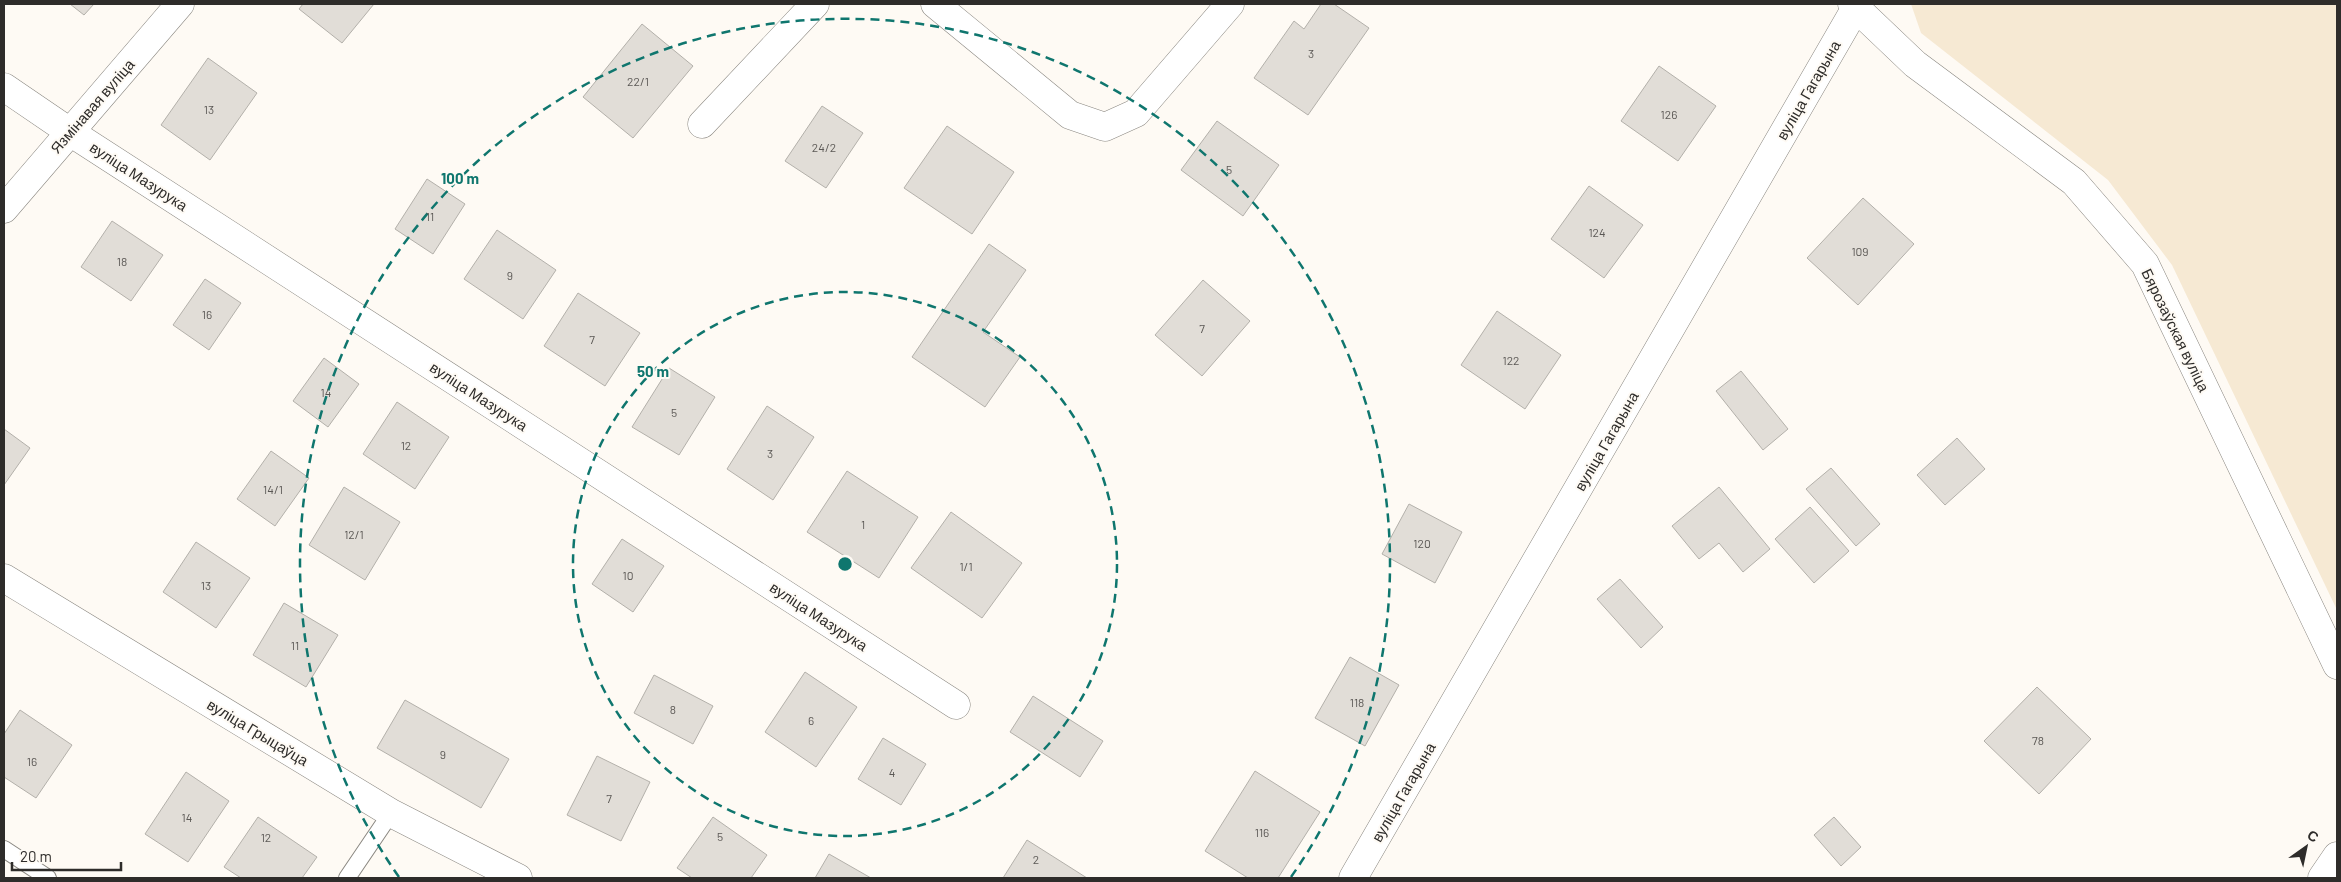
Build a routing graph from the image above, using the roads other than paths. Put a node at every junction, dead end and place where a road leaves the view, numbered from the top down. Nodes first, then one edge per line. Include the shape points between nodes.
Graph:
1 (180, 4) edge
2 (816, 4) edge
3 (936, 4) edge
4 (1230, 4) edge
5 (1855, 5) edge
6 (4, 87) edge
7 (702, 124) dead end
8 (70, 132) junction
9 (4, 209) edge
10 (4, 578) edge
11 (2337, 665) edge
12 (956, 705) dead end
13 (391, 813) junction
14 (4, 849) edge
15 (2337, 856) edge
16 (48, 878) edge
17 (347, 878) edge
18 (518, 878) edge
19 (1353, 878) edge
20 (2322, 878) edge

1 - 8 street, Язмінавая вуліца
2 - 7 street
3 - 4 street via 1070,115 1104,127 1136,113
5 - 11 street, Бярозаўская вуліца via 1915,64 2074,182 2145,264
5 - 19 street, вуліца Гагарына
6 - 8 street, вуліца Мазурука
8 - 9 street, Язмінавая вуліца
8 - 12 street, вуліца Мазурука
10 - 13 street, вуліца Грыцаўца
13 - 17 lane
13 - 18 street, вуліца Грыцаўца
14 - 16 lane
15 - 20 street

